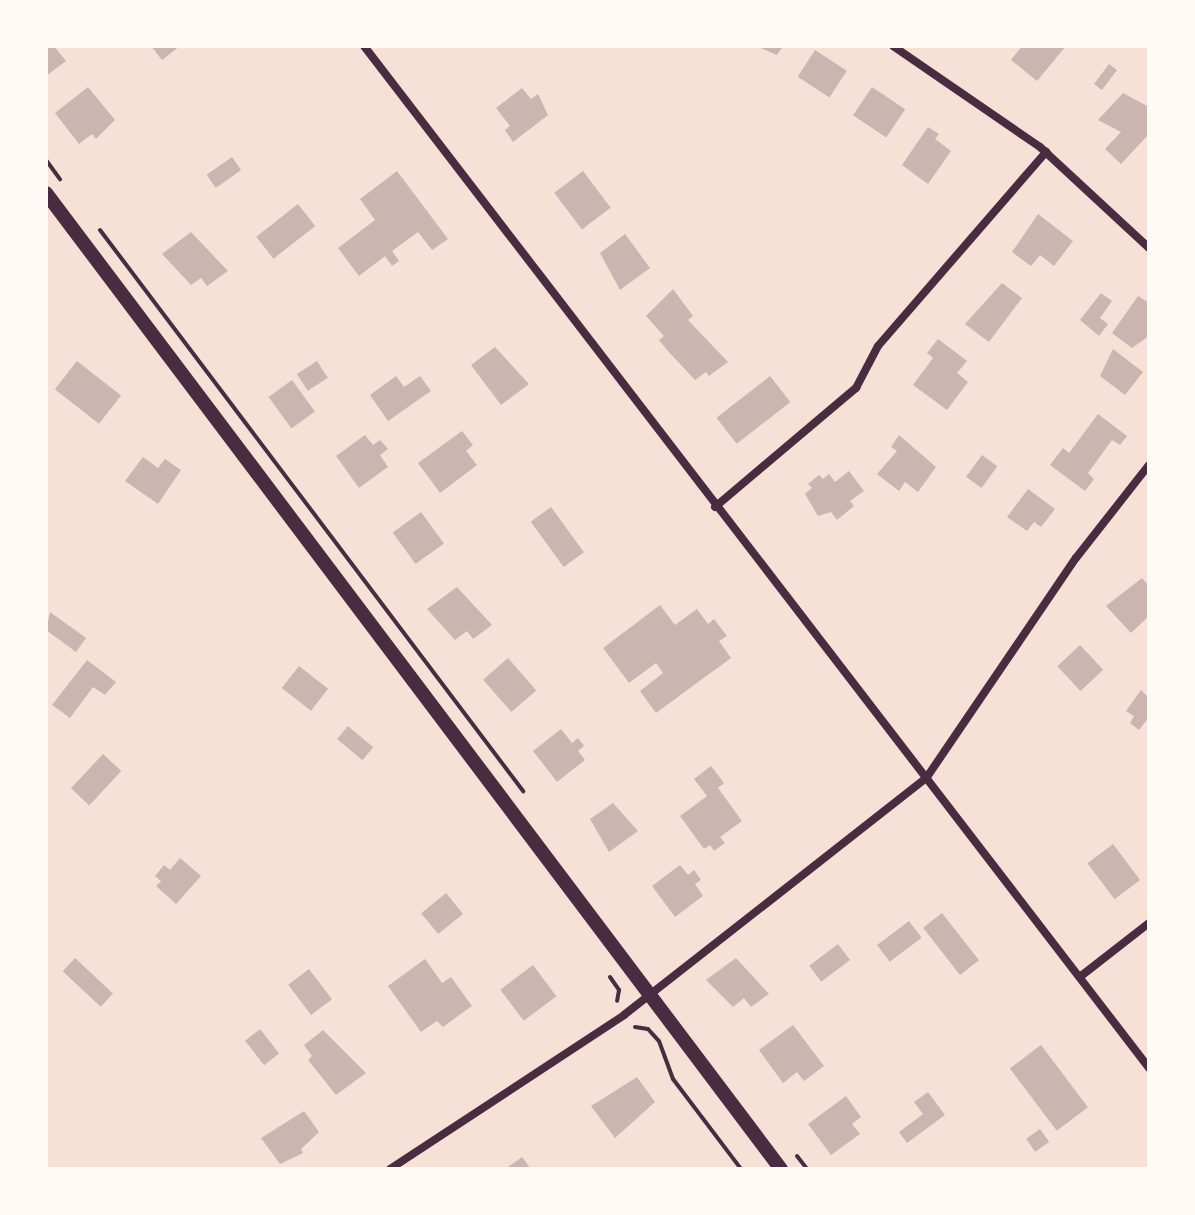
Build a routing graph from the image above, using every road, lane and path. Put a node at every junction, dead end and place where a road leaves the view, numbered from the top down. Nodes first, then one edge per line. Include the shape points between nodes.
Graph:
1 (364, 46) edge
2 (893, 46) edge
3 (1046, 152) junction
4 (46, 160) edge
5 (65, 185) dead end
6 (46, 193) edge
7 (94, 222) dead end
8 (1149, 248) edge
9 (1149, 465) edge
10 (715, 507) junction
11 (927, 777) junction
12 (528, 798) dead end
13 (1149, 923) edge
14 (1081, 976) junction
15 (651, 992) junction
16 (659, 1041) dead end
17 (1149, 1068) edge
18 (390, 1169) edge
19 (741, 1169) edge
20 (781, 1169) edge

1 - 10 street
2 - 3 street
3 - 8 street
3 - 10 street via 878,346 856,388
4 - 5 path
6 - 15 street
7 - 12 path
9 - 11 street via 1076,558
10 - 11 street
11 - 14 street
11 - 15 street
13 - 14 street
14 - 17 street
15 - 18 street
15 - 20 street
16 - 19 path via 673,1079

